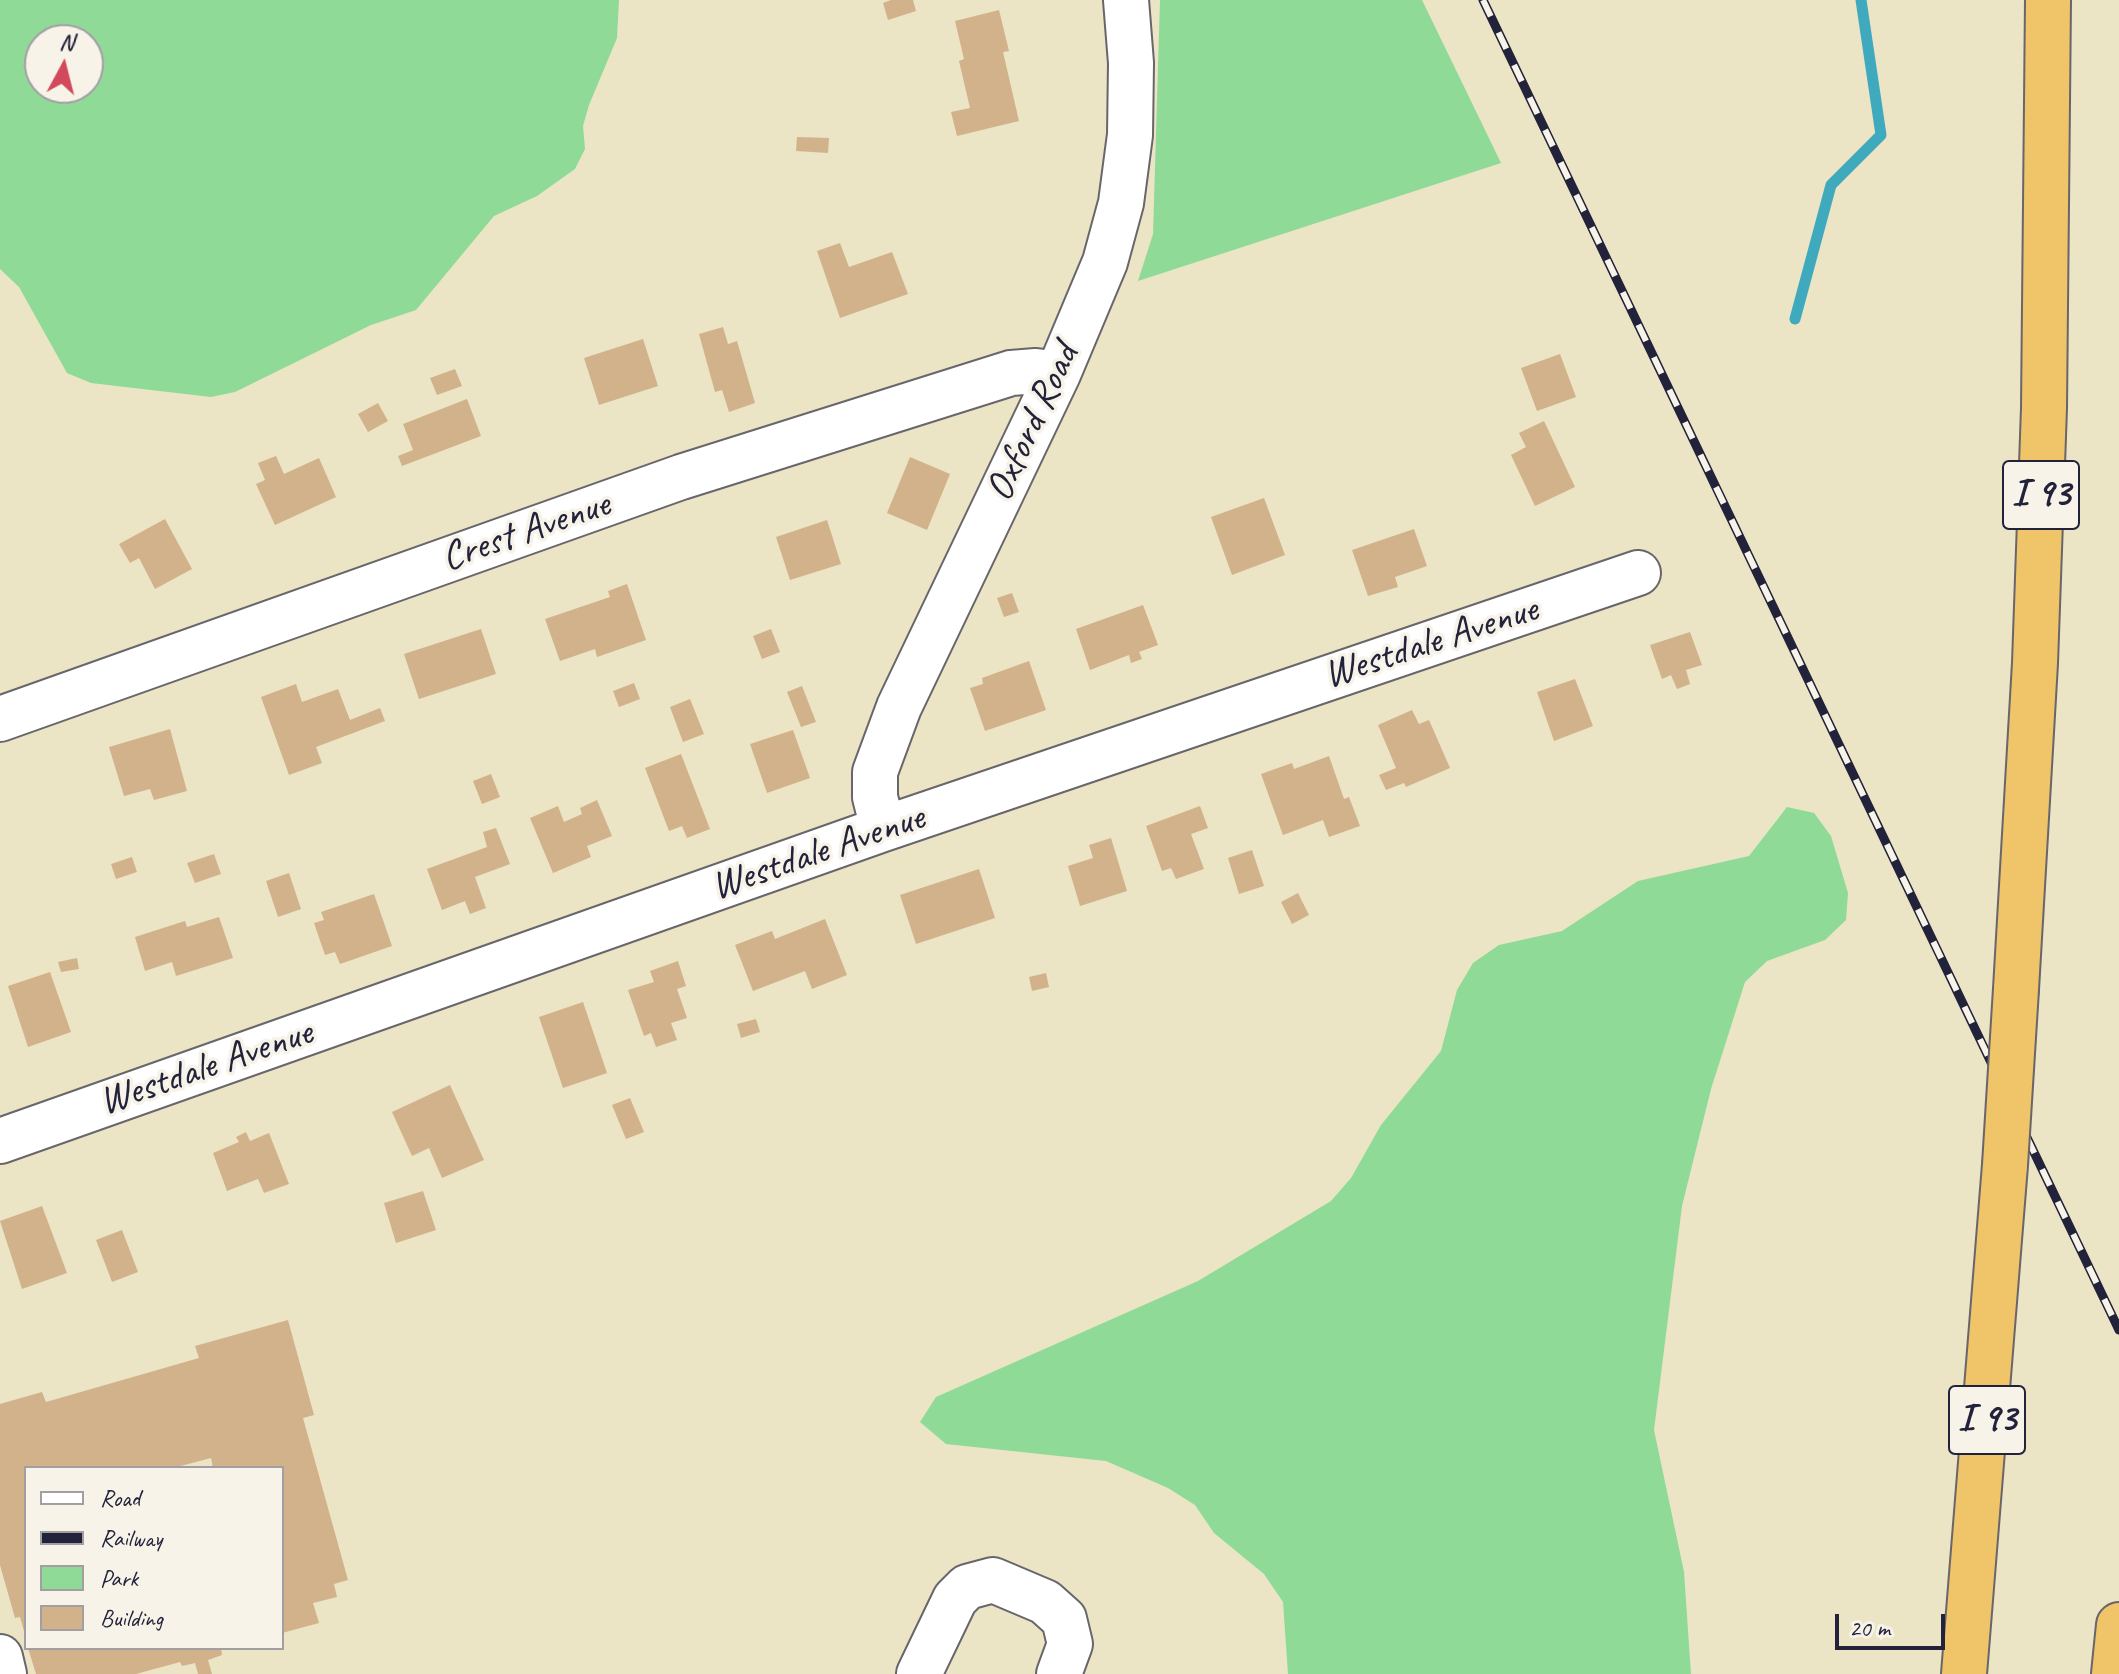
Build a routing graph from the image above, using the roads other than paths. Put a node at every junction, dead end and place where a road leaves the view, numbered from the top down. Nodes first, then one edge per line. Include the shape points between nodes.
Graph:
1 (1126, 0) edge
2 (2048, 0) edge
3 (1058, 374) junction
4 (1638, 573) dead end
5 (0, 719) edge
6 (883, 829) junction
7 (0, 1141) edge
8 (2119, 1625) edge
9 (0, 1657) edge
10 (4, 1674) edge
11 (919, 1674) edge
12 (1059, 1674) edge
13 (1964, 1674) edge
14 (2114, 1674) edge

1 - 3 street, Oxford Road via 1132,90 1121,203 1105,262
2 - 13 highway, I 93, bridge via 2035,663 2005,1165
3 - 5 street, Crest Avenue via 1011,373 681,477
3 - 6 street, Oxford Road via 947,601 883,747 873,784
4 - 6 street, Westdale Avenue
6 - 7 street, Westdale Avenue
8 - 14 highway
9 - 10 street
11 - 12 street via 955,1599 976,1583 993,1580 1045,1602 1064,1619 1070,1644

